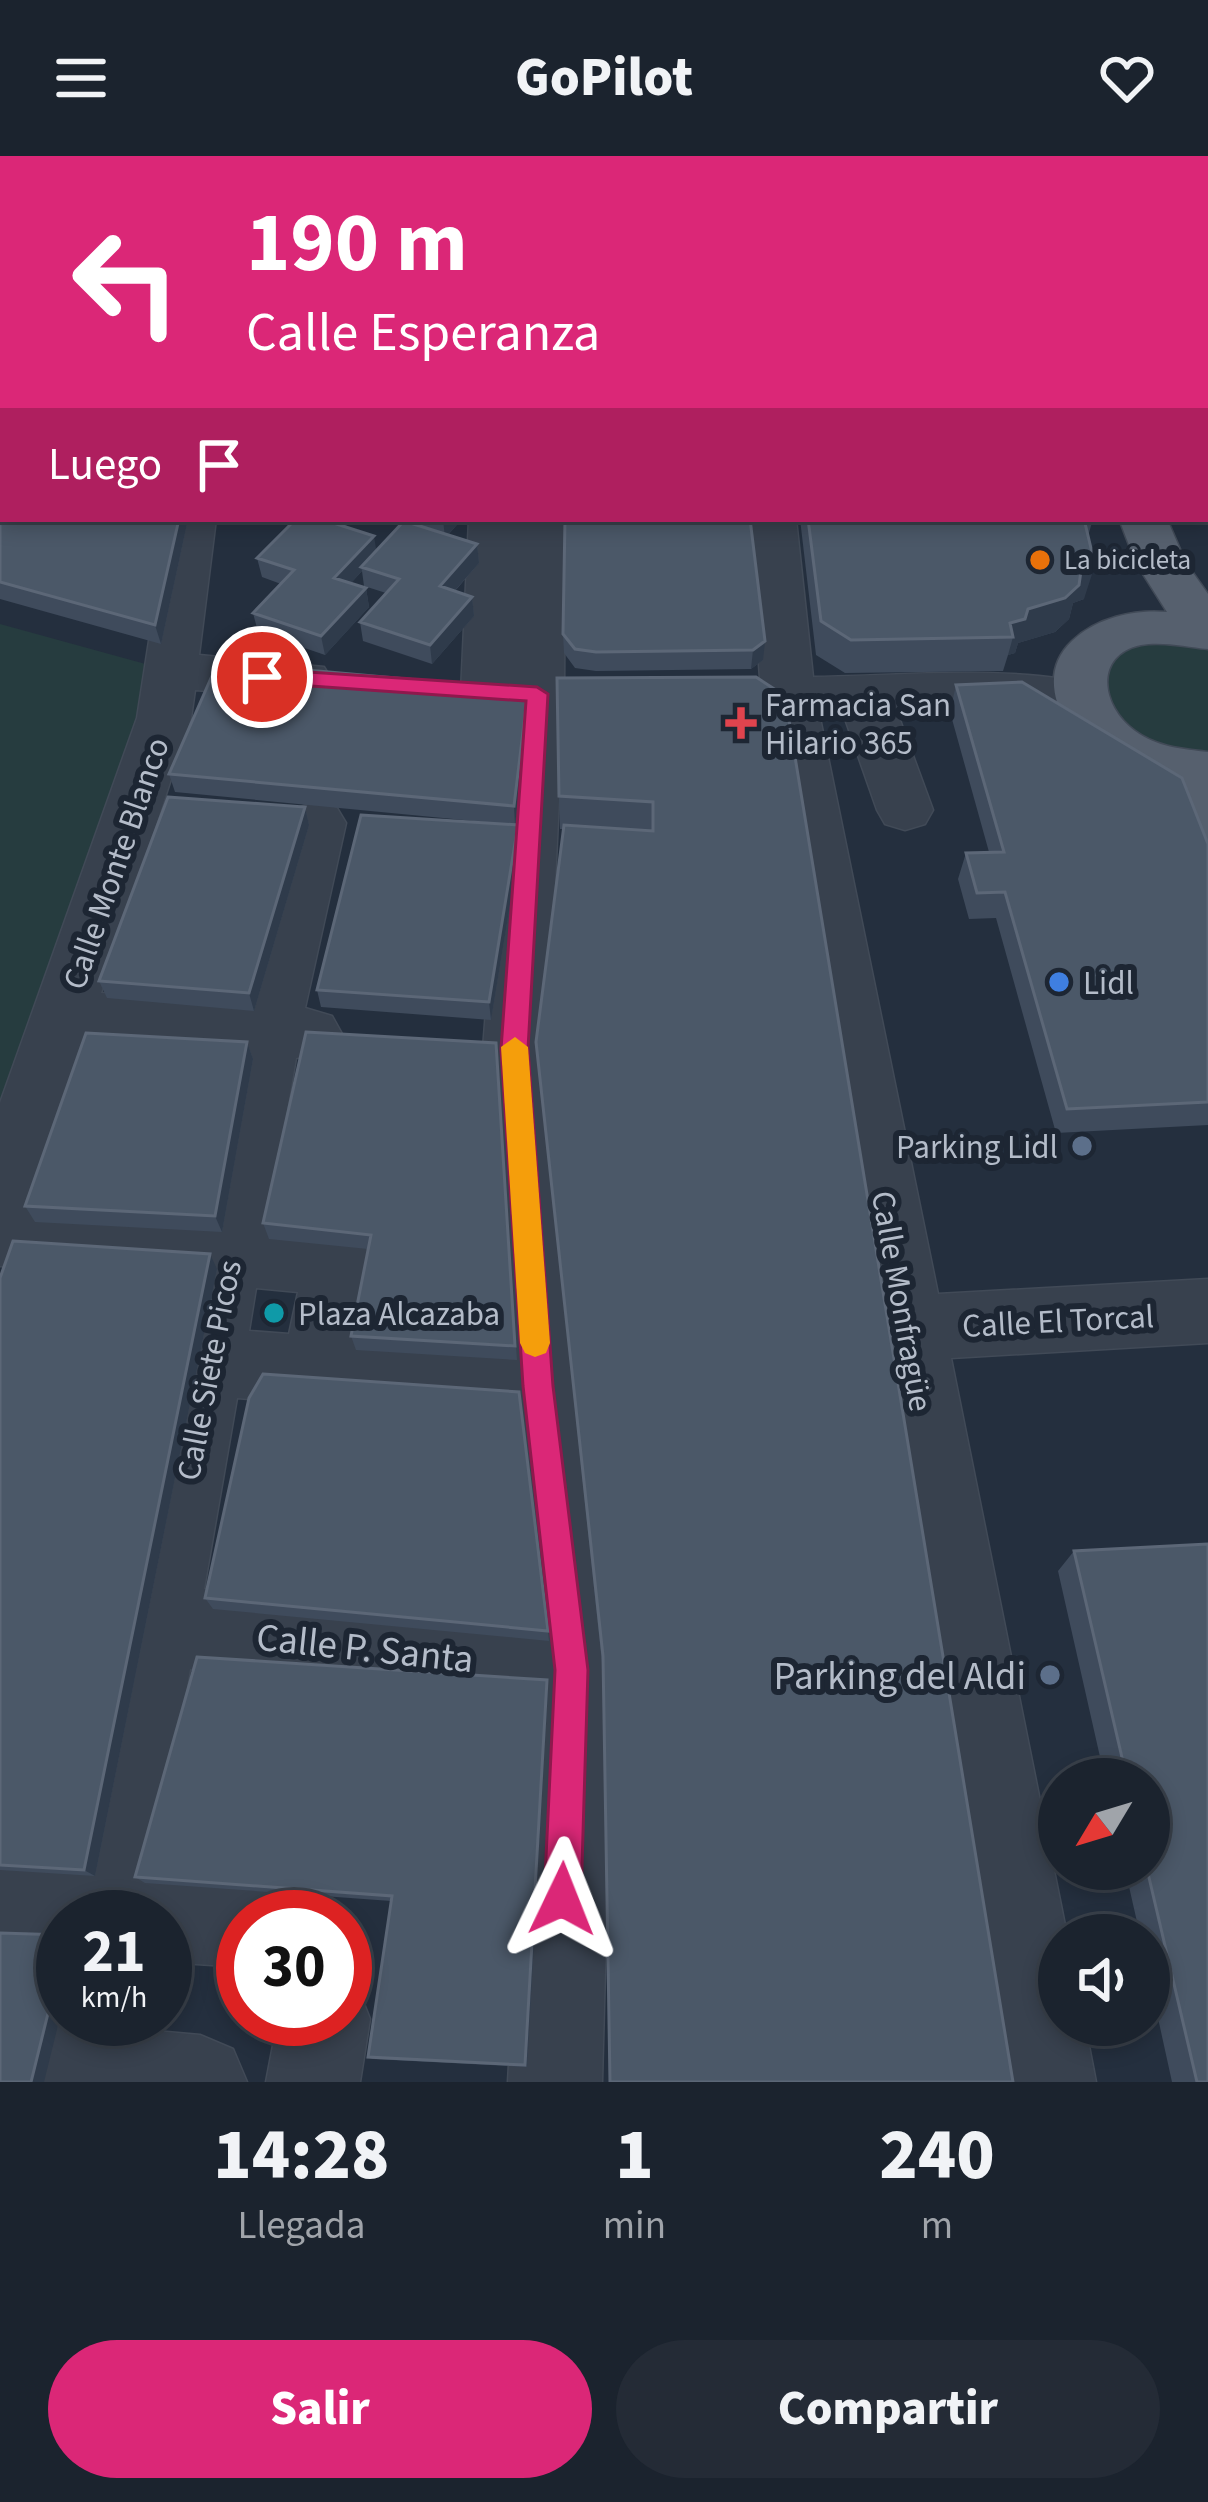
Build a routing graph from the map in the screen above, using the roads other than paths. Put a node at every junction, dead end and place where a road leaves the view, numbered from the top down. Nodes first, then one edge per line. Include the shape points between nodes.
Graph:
1 (192, 522) edge
2 (494, 522) edge
3 (541, 522) edge
4 (772, 522) edge
5 (1103, 522) edge
6 (1144, 522) edge
7 (1208, 628) edge
8 (1118, 633) junction
9 (171, 671) junction
10 (352, 683) edge
11 (513, 693) junction
12 (698, 695) edge
13 (864, 695) junction
14 (788, 698) junction
15 (1078, 699) junction
16 (1181, 768) edge
17 (904, 810) dead end
18 (317, 823) dead end
19 (1208, 827) edge
20 (63, 1015) junction
21 (269, 1030) junction
22 (358, 1037) edge
23 (0, 1199) edge
24 (0, 1236) edge
25 (230, 1258) junction
26 (1208, 1311) edge
27 (908, 1328) junction
28 (210, 1362) junction
29 (319, 1370) junction
30 (538, 1386) junction
31 (159, 1624) junction
32 (572, 1670) junction
33 (134, 1890) edge
34 (0, 1904) edge
35 (36, 1907) edge
36 (319, 2046) edge
37 (70, 2057) edge
38 (200, 2082) edge
39 (313, 2082) edge
40 (555, 2082) edge
41 (1049, 2082) edge

1 - 9 street, Calle Monte Blanco
2 - 11 street
3 - 11 street
4 - 14 street, Calle Monfragüe
5 - 8 main road via 1120,599
6 - 7 main road via 1180,599
7 - 8 main road
8 - 15 main road via 1082,659
9 - 10 street
9 - 20 street, Calle Monte Blanco via 156,807
11 - 30 street via 533,844 481,1047
12 - 14 street
13 - 14 street
13 - 15 street
13 - 17 street
14 - 27 street, Calle Monfragüe
15 - 16 main road via 1118,747
16 - 19 main road
18 - 21 street, Calle Siete Picos
20 - 21 street
20 - 23 street, Calle Monte Blanco
21 - 22 street
21 - 25 street, Calle Siete Picos
24 - 25 street
25 - 28 street, Calle Siete Picos
25 - 29 street via 338,1264
26 - 27 street, Calle El Torcal
27 - 41 street, Calle Monfragüe
28 - 29 street
28 - 31 street, Calle Siete Picos
29 - 30 street
30 - 32 street
31 - 32 street, Calle P. Santa
31 - 33 street, Calle Siete Picos
32 - 40 street
34 - 35 street
36 - 39 street
37 - 38 street

